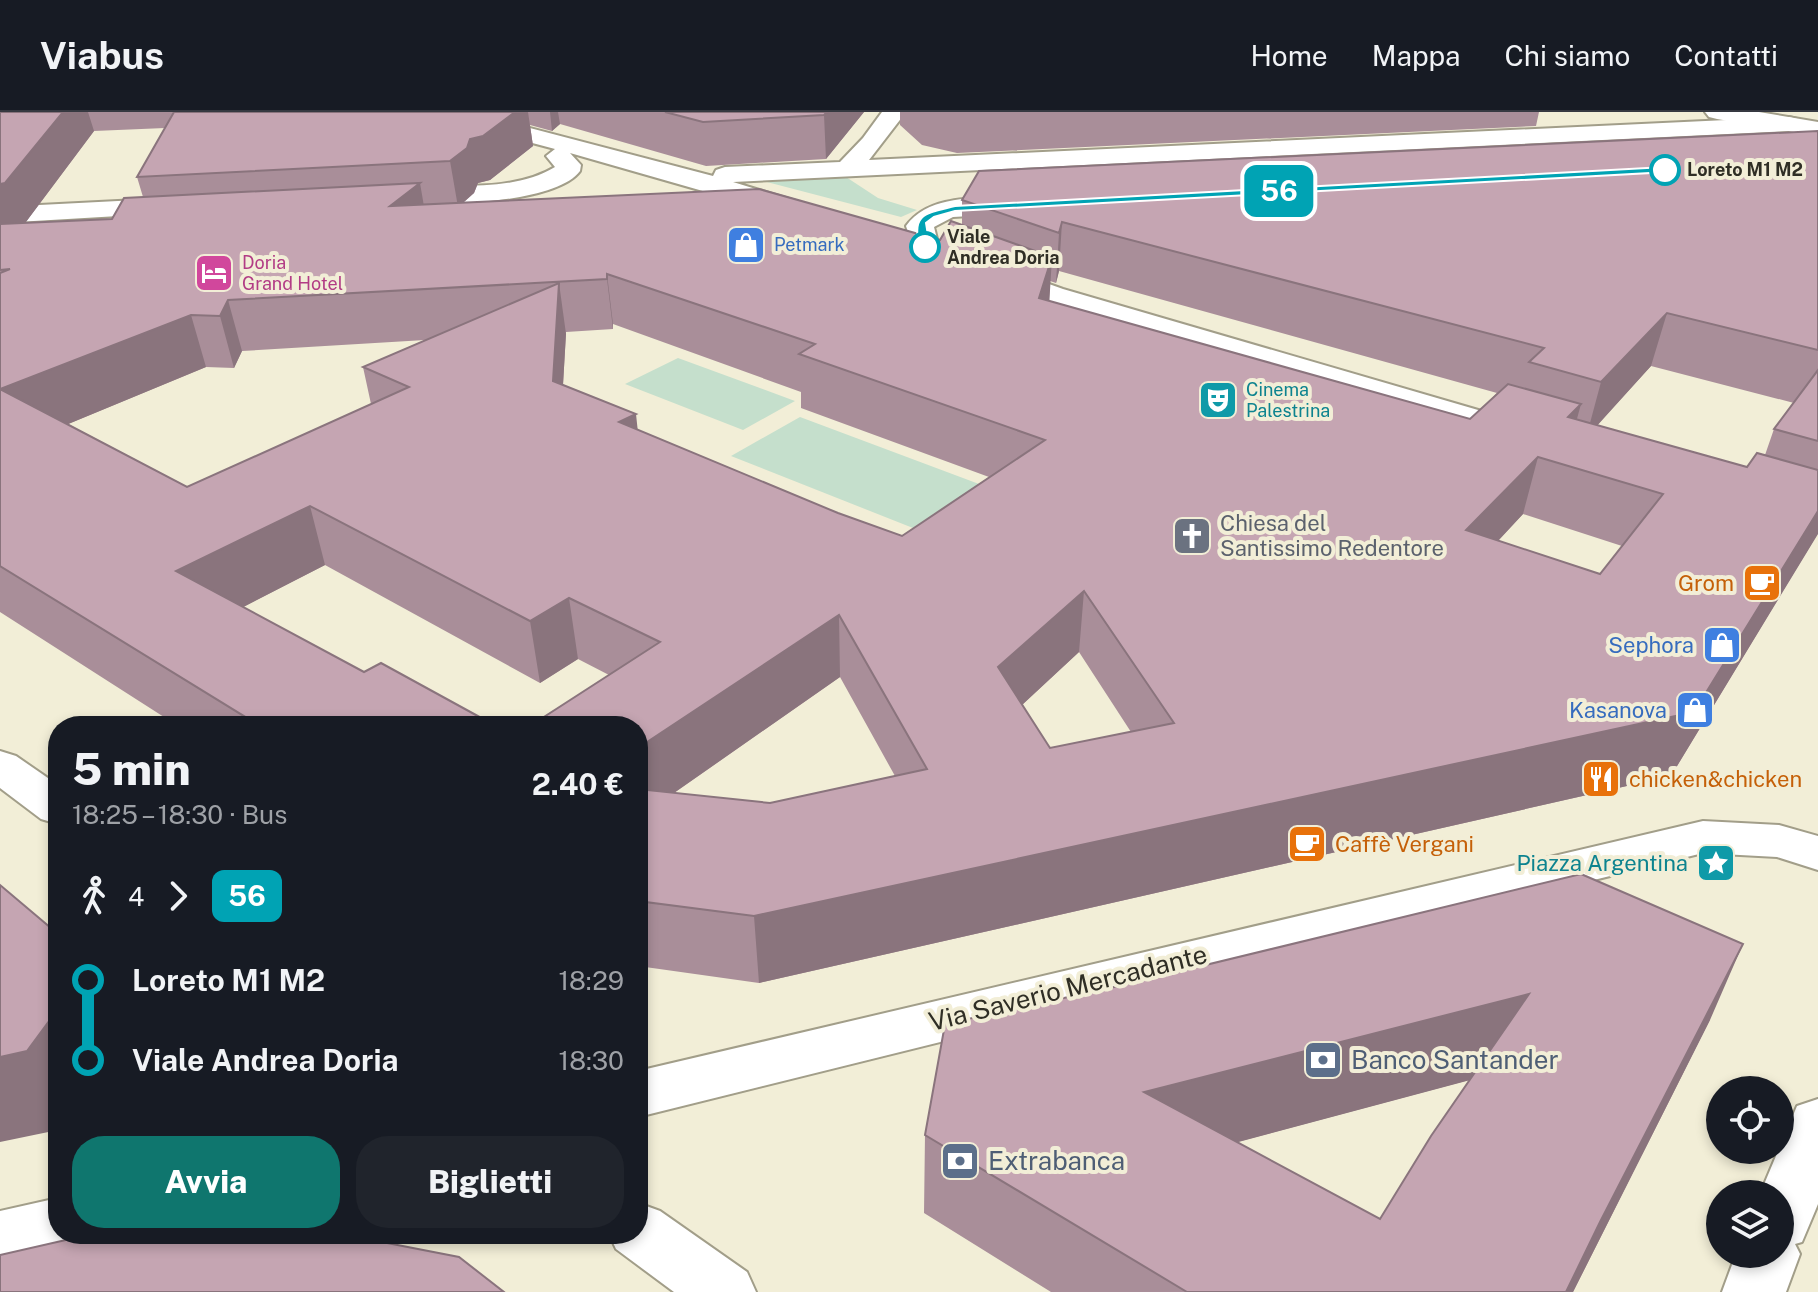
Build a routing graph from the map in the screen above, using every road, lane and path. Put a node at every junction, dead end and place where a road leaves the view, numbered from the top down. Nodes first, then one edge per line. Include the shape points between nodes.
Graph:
1 (442, 112) edge
2 (894, 112) edge
3 (1717, 112) edge
4 (470, 120) junction
5 (1818, 123) edge
6 (1577, 124) edge
7 (1789, 124) junction
8 (1818, 129) edge
9 (872, 143) junction
10 (558, 156) junction
11 (928, 168) junction
12 (845, 171) junction
13 (682, 186) junction
14 (904, 192) junction
15 (1042, 204) edge
16 (209, 205) edge
17 (955, 208) junction
18 (765, 210) junction
19 (533, 214) edge
20 (0, 215) edge
21 (728, 215) edge
22 (814, 224) edge
23 (895, 248) edge
24 (949, 263) junction
25 (1562, 445) edge
26 (0, 766) edge
27 (48, 801) edge
28 (1818, 853) edge
29 (648, 1092) edge
30 (1818, 1123) edge
31 (1794, 1186) edge
32 (48, 1227) edge
33 (648, 1237) edge
34 (0, 1238) edge
35 (1763, 1268) edge
36 (724, 1292) edge
37 (1754, 1292) edge

1 - 4 street
2 - 9 street
3 - 7 street
4 - 10 street
4 - 13 street
5 - 7 street
6 - 7 street
6 - 11 street
7 - 8 street
9 - 11 street
9 - 12 street
10 - 13 street
10 - 19 street via 568,165 557,180 403,208
11 - 12 street
11 - 14 street
12 - 13 street
12 - 14 street
13 - 18 street
14 - 17 street via 918,201
15 - 17 street
16 - 20 street
17 - 24 street via 931,215 920,230
18 - 21 street
18 - 22 street
23 - 24 street
24 - 25 street
26 - 27 street
28 - 29 street, Via Saverio Mercadante via 1779,841 1703,837
30 - 31 street
32 - 34 street
33 - 36 street
35 - 37 street

